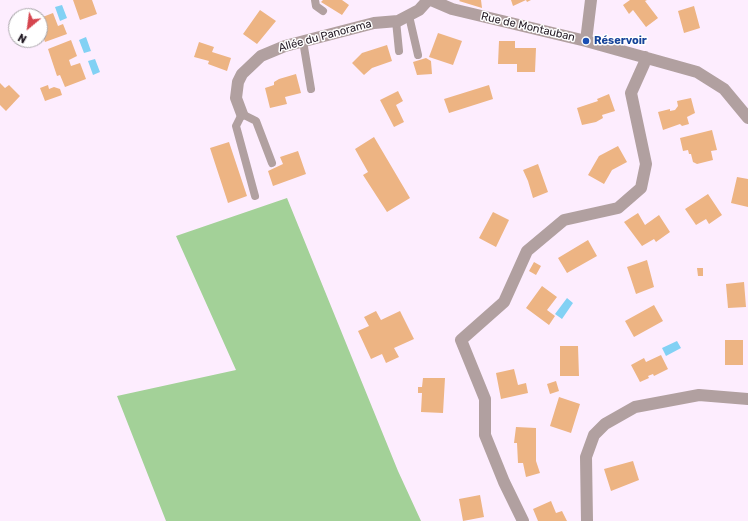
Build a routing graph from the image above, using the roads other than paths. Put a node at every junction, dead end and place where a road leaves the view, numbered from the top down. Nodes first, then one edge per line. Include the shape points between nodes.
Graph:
1 (315, 0) edge
2 (428, 0) edge
3 (431, 0) edge
4 (591, 0) edge
5 (323, 10) dead end
6 (409, 16) junction
7 (396, 21) junction
8 (303, 41) junction
9 (586, 41) junction
10 (399, 51) dead end
11 (418, 55) dead end
12 (645, 57) junction
13 (311, 89) dead end
14 (242, 114) junction
15 (748, 118) edge
16 (272, 163) dead end
17 (255, 196) dead end
18 (748, 399) edge
19 (523, 521) edge
20 (587, 521) edge

1 - 5 lane via 316,6
2 - 6 street, Allée du Panorama
3 - 9 street, Rue de Montauban via 452,9
4 - 9 street
6 - 7 street, Allée du Panorama
6 - 11 lane
7 - 8 street, Allée du Panorama via 374,23
7 - 10 lane
8 - 13 lane
8 - 14 street, Allée du Panorama via 261,56 242,74 236,90
9 - 12 street, Rue de Montauban
12 - 15 street, Rue de Montauban via 697,72 724,89
12 - 19 street via 631,93 646,164 641,188 618,208 564,220 527,251 504,302 461,340 485,399 485,435
14 - 16 lane via 256,121
14 - 17 lane via 236,126
18 - 20 street via 699,395 635,407 605,424 594,435 586,457

